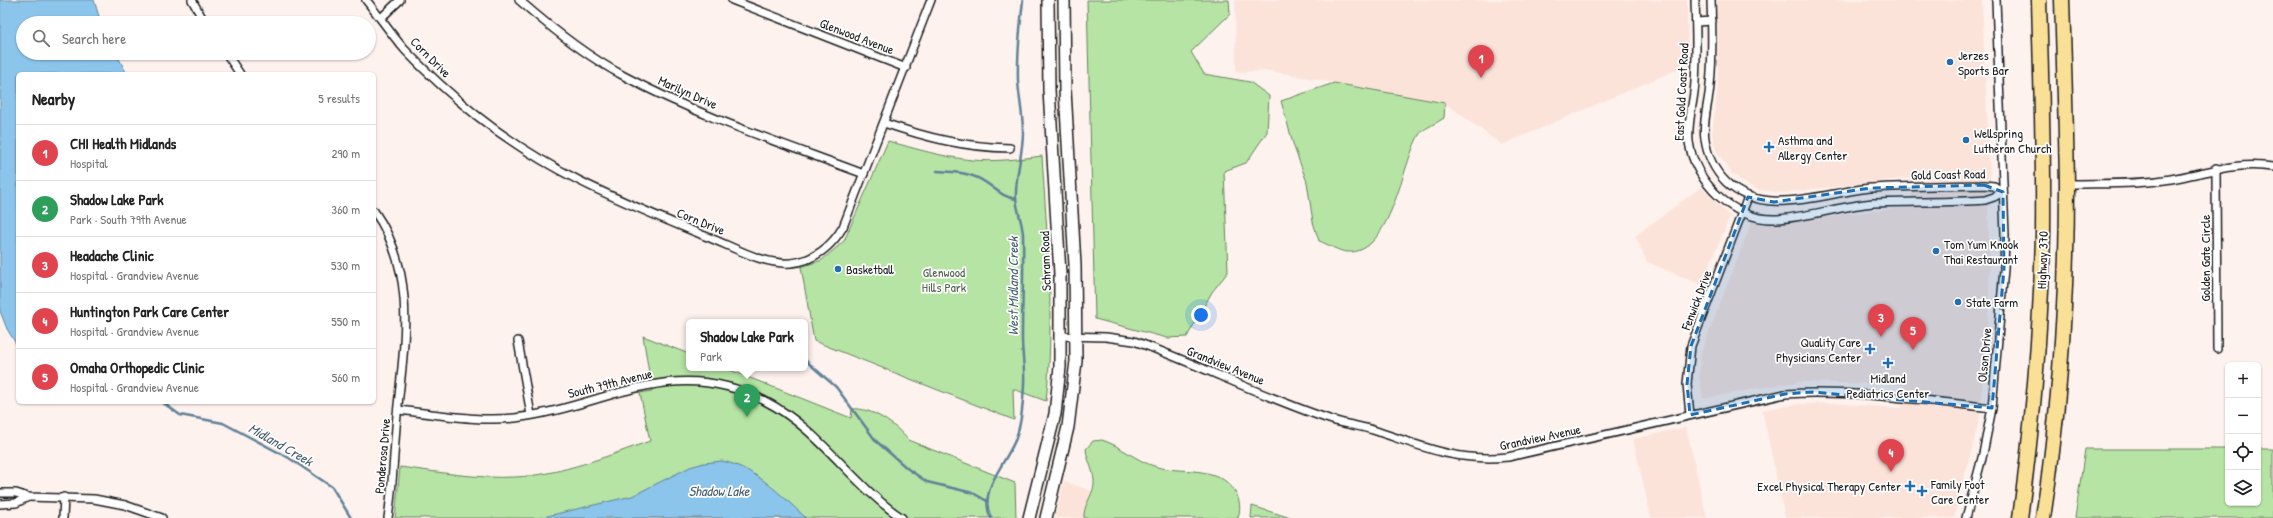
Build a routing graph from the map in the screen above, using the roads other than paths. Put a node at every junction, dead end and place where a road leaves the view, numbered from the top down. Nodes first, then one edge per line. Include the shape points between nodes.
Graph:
1 (192, 0) edge
2 (366, 0) edge
3 (400, 0) edge
4 (519, 0) edge
5 (732, 0) edge
6 (931, 0) edge
7 (1048, 0) edge
8 (1064, 0) edge
9 (1695, 0) edge
10 (1711, 0) edge
11 (1996, 0) edge
12 (2039, 0) edge
13 (2062, 0) edge
14 (201, 16) edge
15 (381, 18) junction
16 (1712, 21) junction
17 (1696, 22) junction
18 (231, 60) edge
19 (906, 68) junction
20 (239, 72) edge
21 (884, 123) junction
22 (1010, 148) dead end
23 (2273, 167) edge
24 (2216, 168) junction
25 (864, 174) junction
26 (2067, 184) junction
27 (2003, 192) junction
28 (1748, 197) junction
29 (1742, 212) junction
30 (376, 215) edge
31 (1060, 336) junction
32 (1076, 336) junction
33 (518, 341) dead end
34 (2217, 348) dead end
35 (1992, 408) junction
36 (398, 410) junction
37 (531, 415) junction
38 (1690, 415) junction
39 (0, 493) edge
40 (28, 497) junction
41 (64, 497) junction
42 (0, 504) edge
43 (63, 518) edge
44 (162, 518) edge
45 (388, 518) edge
46 (902, 518) edge
47 (1029, 518) edge
48 (1046, 518) edge
49 (1966, 518) edge
50 (2020, 518) edge
51 (2043, 518) edge

1 - 14 street
2 - 15 street, Corn Drive
3 - 15 street
4 - 25 street, Marilyn Drive via 583,51 623,76 690,107
5 - 19 street, Glenwood Avenue
6 - 19 street, Corn Drive
7 - 31 main road, Schram Road via 1049,90 1060,274
8 - 32 main road via 1065,90 1075,265
9 - 17 street, East Gold Coast Road
10 - 16 street, East Gold Coast Road
11 - 27 street, Olson Drive
12 - 50 highway, Highway 370 via 2043,182 2041,294 2033,414
13 - 26 highway, Highway 370
15 - 25 street, Corn Drive via 405,50 440,84 483,120 553,168 645,212 766,261 802,261 830,246 843,227
16 - 17 street
16 - 28 street, East Gold Coast Road via 1711,75 1704,129 1705,140 1713,165 1720,176
17 - 29 street, East Gold Coast Road via 1695,83 1689,136 1693,160 1712,190
18 - 20 street
19 - 21 street, Corn Drive
21 - 22 street via 957,144
21 - 25 street, Corn Drive
23 - 24 street via 2246,165
24 - 26 street via 2170,179 2144,182
24 - 34 street, Golden Gate Circle
26 - 51 highway, Highway 370 via 2060,372
27 - 28 street, Gold Coast Road via 1994,186 1977,185 1871,188 1785,201 1766,201
27 - 29 street, Gold Coast Road via 1985,200 1872,204 1777,219
27 - 35 street, Olson Drive via 2004,270
28 - 29 street, Fenwick Drive
29 - 38 street, Fenwick Drive via 1691,346 1687,384
30 - 36 street, Ponderosa Drive via 393,246 405,290
31 - 32 street, Grandview Avenue
31 - 47 main road, Schram Road via 1055,414
32 - 38 street, Grandview Avenue via 1106,336 1134,341 1333,420 1458,457 1508,457
32 - 48 main road via 1072,410
33 - 37 street
35 - 38 street, Grandview Avenue via 1917,399 1812,392 1785,394
35 - 49 street, Olson Drive
36 - 37 street, South 79th Avenue via 489,419
36 - 45 street, Ponderosa Drive
37 - 46 street, South 79th Avenue via 652,383 694,381 724,386 764,400 793,417 819,439 866,490
39 - 40 street via 16,493
40 - 41 street
40 - 42 street via 16,503
41 - 43 street
41 - 44 street via 115,503

